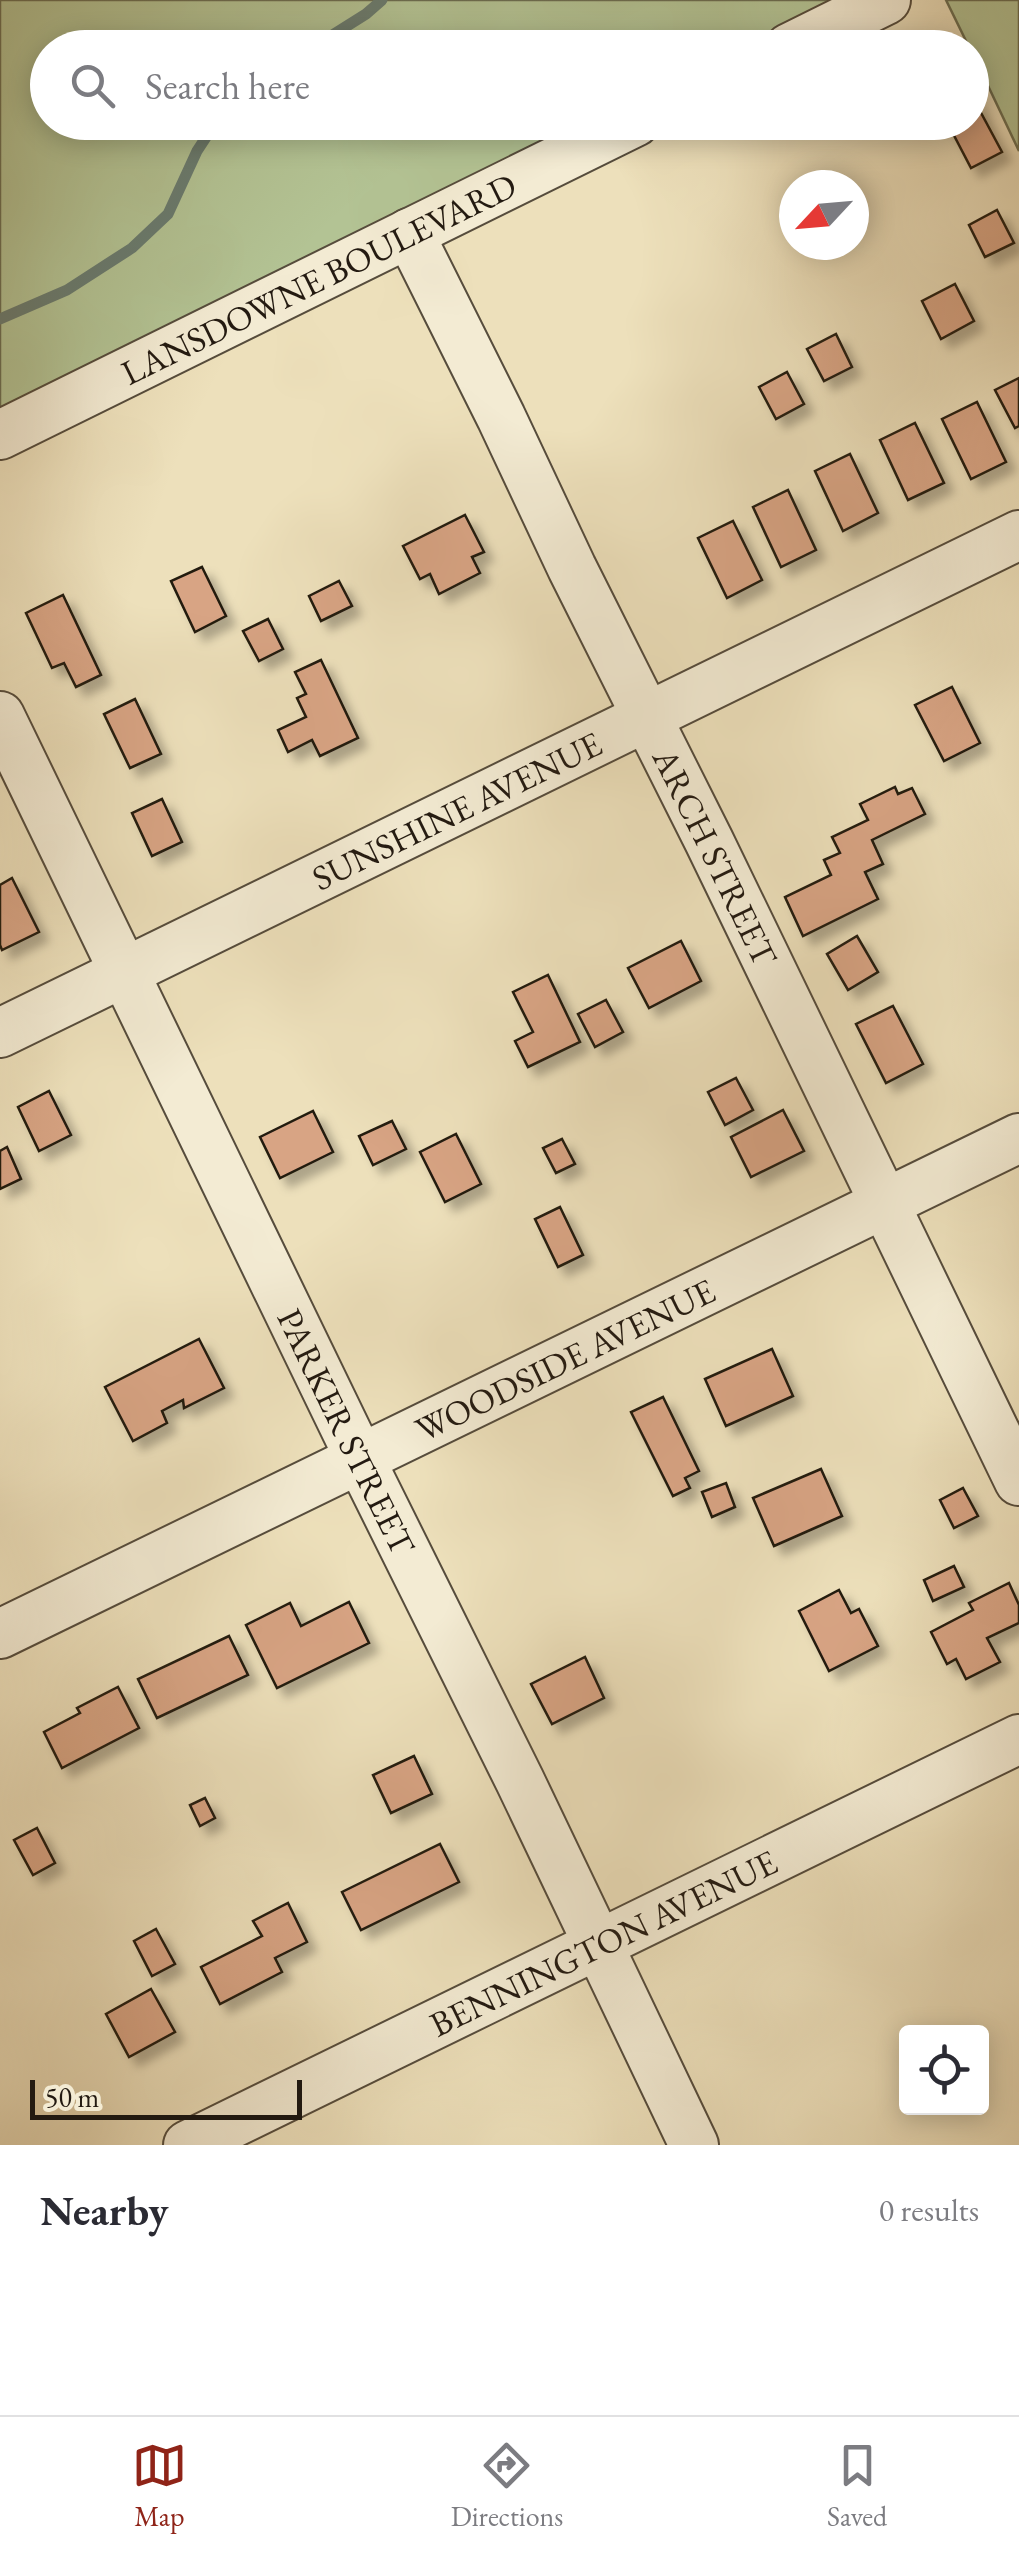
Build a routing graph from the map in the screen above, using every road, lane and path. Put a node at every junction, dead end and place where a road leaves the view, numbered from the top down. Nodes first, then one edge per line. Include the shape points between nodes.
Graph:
1 (886, 0) edge
2 (825, 30) edge
3 (598, 140) edge
4 (409, 233) junction
5 (0, 435) edge
6 (1019, 536) edge
7 (0, 716) edge
8 (646, 717) junction
9 (125, 972) junction
10 (0, 1033) edge
11 (1019, 1138) edge
12 (885, 1203) junction
13 (360, 1459) junction
14 (1019, 1481) edge
15 (0, 1634) edge
16 (1019, 1739) edge
17 (597, 1945) junction
18 (188, 2145) edge
19 (694, 2145) edge

1 - 2 street
3 - 4 street, LANSDOWNE BOULEVARD
4 - 5 street, LANSDOWNE BOULEVARD
4 - 8 street, ARCH STREET
6 - 8 street, SUNSHINE AVENUE
7 - 9 street, PARKER STREET
8 - 9 street, SUNSHINE AVENUE
8 - 12 street, ARCH STREET
9 - 10 street, SUNSHINE AVENUE
9 - 13 street, PARKER STREET
11 - 12 street, WOODSIDE AVENUE
12 - 13 street, WOODSIDE AVENUE
12 - 14 street, ARCH STREET
13 - 15 street, WOODSIDE AVENUE
13 - 17 street, PARKER STREET
16 - 17 street, BENNINGTON AVENUE
17 - 18 street, BENNINGTON AVENUE
17 - 19 street, PARKER STREET

